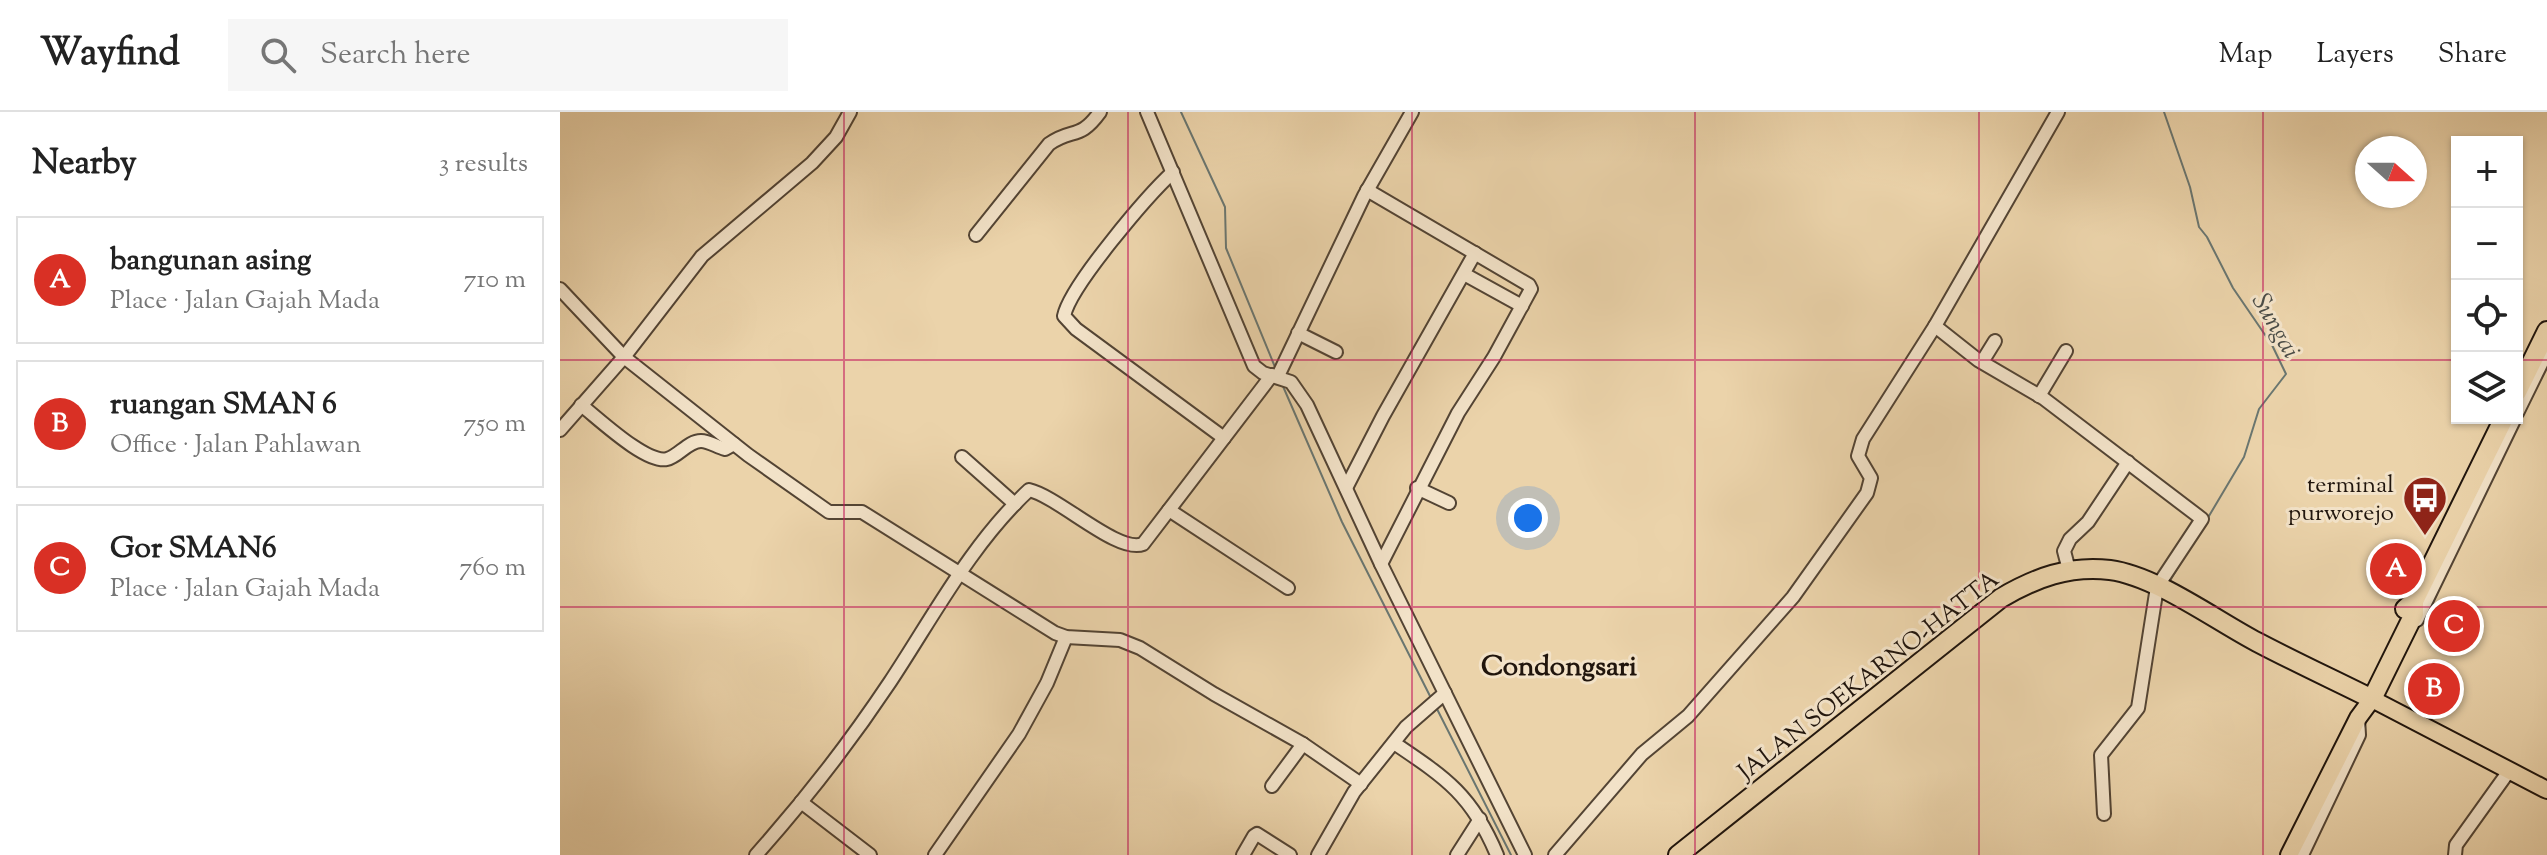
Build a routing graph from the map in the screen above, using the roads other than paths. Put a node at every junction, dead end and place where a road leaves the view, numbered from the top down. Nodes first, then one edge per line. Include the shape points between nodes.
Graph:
1 (850, 112) edge
2 (1100, 112) edge
3 (1147, 112) edge
4 (1412, 112) edge
5 (2058, 112) edge
6 (1173, 172) junction
7 (1367, 190) junction
8 (976, 235) dead end
9 (1475, 253) junction
10 (1464, 274) junction
11 (560, 289) edge
12 (1522, 306) junction
13 (1935, 326) junction
14 (2547, 331) edge
15 (1298, 333) junction
16 (1995, 341) dead end
17 (2066, 351) dead end
18 (1336, 352) dead end
19 (2547, 352) edge
20 (624, 357) junction
21 (1982, 362) junction
22 (1275, 376) junction
23 (2523, 380) edge
24 (2039, 396) junction
25 (2523, 402) edge
26 (581, 405) junction
27 (2501, 424) edge
28 (2512, 424) edge
29 (560, 430) edge
30 (1224, 438) junction
31 (734, 444) junction
32 (962, 457) dead end
33 (2128, 462) junction
34 (1346, 488) junction
35 (1417, 488) junction
36 (1449, 503) dead end
37 (1015, 504) junction
38 (1169, 510) junction
39 (1381, 564) junction
40 (2069, 570) junction
41 (959, 575) junction
42 (2157, 587) junction
43 (1288, 588) dead end
44 (2414, 601) junction
45 (1066, 637) junction
46 (2394, 654) junction
47 (1445, 693) junction
48 (2367, 696) junction
49 (2358, 718) junction
50 (1394, 743) junction
51 (1303, 744) junction
52 (2509, 771) junction
53 (1361, 784) junction
54 (1272, 786) dead end
55 (2547, 790) edge
56 (801, 802) junction
57 (2104, 814) dead end
58 (1480, 819) junction
59 (756, 855) edge
60 (870, 855) edge
61 (935, 855) edge
62 (1243, 855) edge
63 (1290, 855) edge
64 (1318, 855) edge
65 (1457, 855) edge
66 (1497, 855) edge
67 (1525, 855) edge
68 (1555, 855) edge
69 (1678, 855) edge
70 (2289, 855) edge
71 (2302, 855) edge
72 (2455, 855) edge

1 - 20 street via 812,163 702,256
2 - 8 street via 1082,132 1049,144
3 - 6 street
4 - 7 street
5 - 13 street
6 - 22 street via 1254,366
6 - 30 street via 1083,280 1064,316
7 - 9 street
7 - 15 street
9 - 10 street
9 - 12 street via 1531,287
10 - 12 street
10 - 34 street
11 - 20 street
12 - 35 street
13 - 21 street
13 - 68 street via 1858,450 1871,478 1867,493 1793,597 1688,716 1642,754
14 - 23 highway
15 - 18 street
15 - 22 street
16 - 21 street
17 - 24 street
19 - 25 street
20 - 26 street
20 - 31 street
21 - 24 street
22 - 30 street
22 - 34 street via 1291,382 1307,405
24 - 33 street
26 - 29 street
26 - 31 street via 641,451 661,459 694,442 725,449
27 - 44 highway
28 - 46 street via 2402,650
30 - 38 street
31 - 41 street via 829,512 862,512
32 - 37 street
33 - 40 street via 2066,546
33 - 42 street via 2202,519
34 - 39 street
35 - 36 street
35 - 39 street
37 - 38 street via 1029,490 1043,493 1104,533 1137,546
37 - 41 street
38 - 43 street
39 - 47 street
40 - 42 highway, JALAN SOEKARNO-HATTA via 2113,570
40 - 69 highway, JALAN SOEKARNO-HATTA via 2025,583 2001,598
41 - 45 street
41 - 56 street via 864,719
42 - 48 highway, JALAN SOEKARNO-HATTA
42 - 57 street via 2138,708 2101,755
44 - 46 highway via 2414,614
44 - 48 highway via 2404,610
45 - 51 street via 1120,640 1140,648
45 - 61 street via 1019,734
46 - 48 highway
47 - 50 street
47 - 67 street
48 - 49 main road
48 - 52 main road
49 - 70 main road
49 - 71 street via 2359,735
50 - 53 street
50 - 58 street via 1461,792
51 - 53 street
51 - 54 street
52 - 55 main road
52 - 72 street via 2456,845
53 - 64 street
56 - 59 street
56 - 60 street
58 - 65 street
58 - 66 street
62 - 63 street via 1257,834

